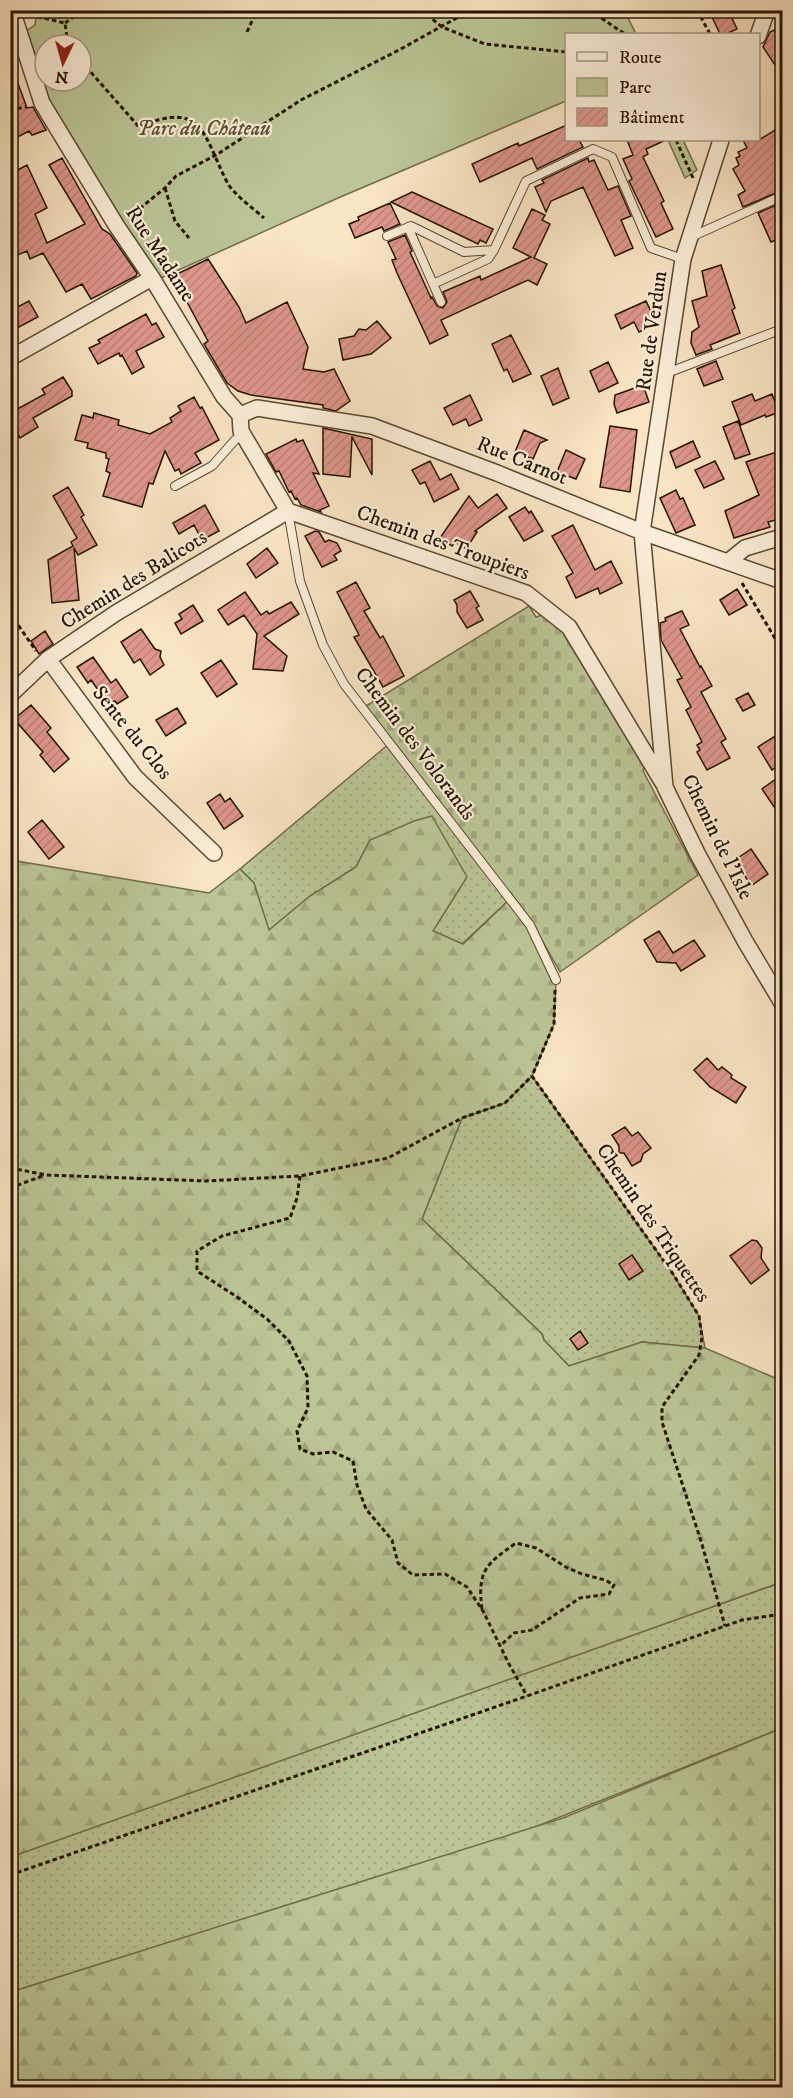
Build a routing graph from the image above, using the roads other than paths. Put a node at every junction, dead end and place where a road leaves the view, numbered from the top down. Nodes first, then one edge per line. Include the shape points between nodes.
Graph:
1 (12, 10) edge
2 (767, 10) edge
3 (760, 33) edge
4 (721, 141) edge
5 (783, 196) edge
6 (408, 227) junction
7 (387, 236) dead end
8 (690, 238) junction
9 (494, 250) junction
10 (683, 259) junction
11 (152, 278) junction
12 (433, 284) junction
13 (441, 302) dead end
14 (783, 329) edge
15 (10, 358) edge
16 (667, 373) junction
17 (240, 415) junction
18 (243, 434) junction
19 (175, 486) dead end
20 (288, 511) junction
21 (642, 532) junction
22 (783, 537) edge
23 (729, 561) junction
24 (783, 581) edge
25 (46, 661) junction
26 (10, 695) edge
27 (665, 787) junction
28 (214, 853) dead end
29 (556, 980) road end
30 (783, 1003) edge

1 - 11 street, Rue Madame via 42,103
2 - 3 street
4 - 8 street, Rue de Verdun
5 - 8 lane
6 - 7 lane
6 - 9 lane via 464,252
6 - 12 lane
8 - 10 street, Rue de Verdun
9 - 10 lane via 526,181 593,148 612,157 651,248
9 - 12 lane via 488,259
10 - 16 street, Rue de Verdun
11 - 15 street
11 - 17 street, Rue Madame via 224,397
12 - 13 lane
14 - 16 lane
16 - 21 street, Rue de Verdun
17 - 18 street
17 - 21 street, Rue Carnot via 256,408 372,426
18 - 19 lane via 212,466
18 - 20 street
20 - 25 street, Chemin des Balicots via 116,613
20 - 27 street, Chemin des Troupiers via 526,593 569,627
20 - 29 lane, Chemin des Volorands via 300,581 323,645 344,684 530,925
21 - 23 street, Rue Carnot
21 - 27 street, Chemin de l’Isle
22 - 23 street via 745,549
23 - 24 street, Rue Carnot
25 - 26 street, Chemin des Balicots
25 - 28 street, Sente du Clos via 135,777
27 - 30 street, Chemin de l’Isle via 745,941

